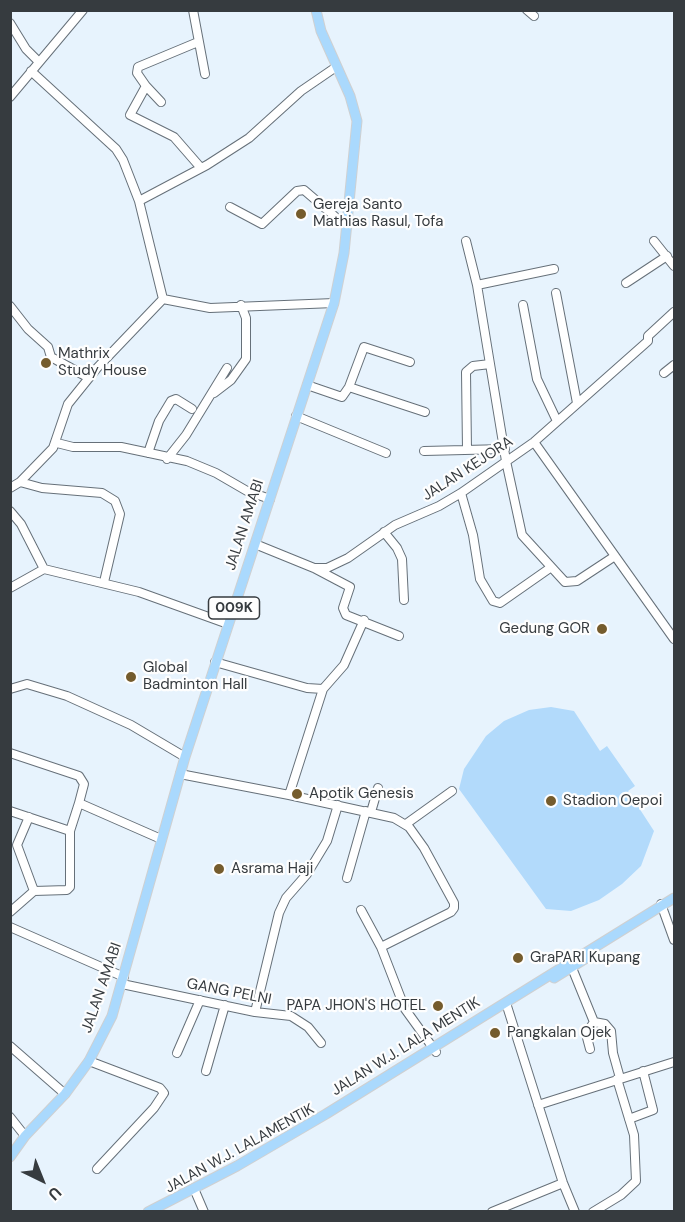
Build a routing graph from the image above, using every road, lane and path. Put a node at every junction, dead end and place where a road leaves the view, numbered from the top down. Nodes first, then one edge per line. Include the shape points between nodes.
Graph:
1 (82, 10) edge
2 (193, 10) edge
3 (316, 10) edge
4 (10, 23) edge
5 (198, 42) junction
6 (39, 62) junction
7 (336, 67) junction
8 (31, 71) junction
9 (205, 74) dead end
10 (146, 86) junction
11 (10, 97) edge
12 (161, 102) dead end
13 (201, 168) junction
14 (139, 201) junction
15 (230, 207) dead end
16 (346, 226) junction
17 (466, 241) dead end
18 (654, 241) dead end
19 (667, 256) junction
20 (675, 266) edge
21 (554, 269) dead end
22 (626, 283) dead end
23 (477, 285) junction
24 (556, 293) dead end
25 (163, 299) junction
26 (334, 303) junction
27 (241, 304) junction
28 (523, 305) dead end
29 (10, 306) edge
30 (675, 312) edge
31 (410, 362) dead end
32 (490, 364) junction
33 (675, 365) edge
34 (227, 368) dead end
35 (664, 374) dead end
36 (89, 378) junction
37 (307, 385) junction
38 (349, 387) junction
39 (210, 395) junction
40 (577, 403) junction
41 (192, 409) dead end
42 (425, 412) dead end
43 (296, 416) junction
44 (556, 421) junction
45 (534, 442) junction
46 (57, 443) junction
47 (505, 449) junction
48 (467, 450) junction
49 (424, 452) dead end
50 (148, 453) junction
51 (386, 453) dead end
52 (167, 459) junction
53 (506, 461) junction
54 (20, 482) junction
55 (10, 488) edge
56 (461, 493) junction
57 (270, 499) junction
58 (10, 511) edge
59 (384, 532) junction
60 (255, 544) junction
61 (615, 556) junction
62 (314, 568) junction
63 (550, 568) junction
64 (44, 569) junction
65 (104, 582) junction
66 (10, 588) edge
67 (404, 600) dead end
68 (364, 620) junction
69 (228, 624) junction
70 (399, 636) dead end
71 (675, 639) edge
72 (215, 662) junction
73 (10, 689) edge
74 (323, 689) junction
75 (10, 753) edge
76 (185, 758) junction
77 (180, 774) junction
78 (378, 788) dead end
79 (452, 791) dead end
80 (289, 795) junction
81 (79, 802) junction
82 (338, 805) junction
83 (10, 811) edge
84 (369, 811) junction
85 (29, 818) junction
86 (406, 824) junction
87 (70, 831) junction
88 (161, 839) junction
89 (347, 878) dead end
90 (34, 891) junction
91 (675, 898) edge
92 (675, 903) edge
93 (662, 907) junction
94 (361, 910) dead end
95 (10, 912) edge
96 (10, 927) edge
97 (675, 940) edge
98 (381, 947) junction
99 (571, 964) junction
100 (123, 980) junction
101 (200, 1000) junction
102 (225, 1005) junction
103 (502, 1007) junction
104 (255, 1012) junction
105 (594, 1022) junction
106 (321, 1043) dead end
107 (10, 1046) edge
108 (590, 1049) dead end
109 (435, 1050) junction
110 (177, 1053) dead end
111 (89, 1061) junction
112 (675, 1062) edge
113 (206, 1071) dead end
114 (643, 1071) junction
115 (619, 1079) junction
116 (65, 1094) junction
117 (538, 1105) junction
118 (10, 1117) edge
119 (629, 1119) junction
120 (25, 1136) junction
121 (10, 1157) edge
122 (98, 1169) dead end
123 (563, 1184) junction
124 (195, 1191) junction
125 (148, 1212) edge
126 (156, 1212) edge
127 (204, 1212) edge
128 (492, 1212) edge
129 (575, 1212) edge
130 (593, 1212) edge

1 - 6 street
2 - 5 street
3 - 7 main road, JALAN AMABI / 009K
4 - 6 street
5 - 9 street
5 - 10 street via 138,68 136,73
6 - 8 street
7 - 13 street via 301,91 249,138
7 - 16 main road, JALAN AMABI / 009K via 357,121
8 - 11 street
8 - 14 street via 116,149
10 - 12 street
10 - 13 street via 131,117 174,137
13 - 14 street
14 - 25 street
15 - 16 street via 262,224 302,190
16 - 26 main road, JALAN AMABI / 009K
17 - 23 street
18 - 19 street
19 - 20 street
19 - 22 street
21 - 23 street
23 - 32 street
24 - 40 street
25 - 27 street via 210,308
25 - 36 street
26 - 27 street
26 - 37 main road, JALAN AMABI / 009K
27 - 39 street via 246,318 246,359 231,380
28 - 44 street via 537,379
29 - 36 street via 48,348 51,357
30 - 40 street, JALAN KEJORA
31 - 38 street via 364,347
32 - 47 street
32 - 48 street via 473,366 466,372
33 - 35 street
34 - 39 street
36 - 46 street via 64,410
37 - 38 street via 342,397
37 - 43 main road, JALAN AMABI / 009K
38 - 42 street
39 - 52 street
40 - 44 street, JALAN KEJORA
41 - 50 street via 176,399 171,401
43 - 51 street
43 - 57 main road, JALAN AMABI / 009K
44 - 45 street, JALAN KEJORA
45 - 53 street, JALAN KEJORA
45 - 61 street
46 - 50 street via 121,447
46 - 54 street
47 - 48 street
47 - 53 street
48 - 49 street
50 - 52 street
52 - 57 street via 187,461
53 - 56 street, JALAN KEJORA
53 - 63 street via 522,535
54 - 55 street
54 - 65 street via 42,488 102,493 112,498 120,514
56 - 59 street, JALAN KEJORA
56 - 63 street via 480,579 493,601 500,603
57 - 60 main road, JALAN AMABI / 009K
58 - 64 street
59 - 62 street, JALAN KEJORA via 335,565
59 - 67 street via 402,559
60 - 62 street
60 - 69 main road, JALAN AMABI / 009K
61 - 63 street via 573,583 565,582
61 - 71 street
62 - 68 street via 350,587 343,608 345,614
64 - 65 street
64 - 66 street
65 - 69 street
68 - 70 street
68 - 74 street via 344,665
69 - 72 main road, JALAN AMABI / 009K
72 - 74 street
72 - 76 main road, JALAN AMABI / 009K
73 - 76 street via 27,684 67,696 130,725
74 - 80 street
75 - 81 street via 79,776 84,784
76 - 77 main road, JALAN AMABI / 009K
77 - 80 street
77 - 88 main road, JALAN AMABI / 009K
78 - 84 street
79 - 86 street
80 - 82 street
81 - 87 street
81 - 88 street
82 - 84 street
82 - 104 street via 327,842 279,913
83 - 85 street
84 - 86 street
84 - 89 street
85 - 87 street
85 - 90 street via 17,845
86 - 98 street via 432,861 454,908
87 - 90 street via 70,887
88 - 100 main road, JALAN AMABI / 009K
90 - 95 street
91 - 93 main road, JALAN W.J. LALA MENTIK
92 - 93 main road
93 - 97 street
93 - 99 main road, JALAN W.J. LALA MENTIK
94 - 98 street
96 - 100 street, GANG PELNI
98 - 109 street via 405,1009
99 - 103 main road, JALAN W.J. LALA MENTIK
99 - 105 street
100 - 101 street, GANG PELNI
100 - 111 main road, JALAN AMABI / 009K via 107,1029
101 - 102 street, GANG PELNI
101 - 110 street
102 - 104 street, GANG PELNI
102 - 113 street
103 - 109 main road, JALAN W.J. LALA MENTIK
103 - 117 street
104 - 106 street, GANG PELNI via 300,1020
105 - 108 street via 585,1034
105 - 115 street via 605,1024 610,1031
107 - 116 street
109 - 124 main road, JALAN W.J. LALAMENTIK via 328,1118
109 - 125 main road, JALAN W.J. LALA MENTIK via 237,1166
111 - 116 main road, JALAN AMABI / 009K
111 - 122 street via 160,1088 164,1093
112 - 114 street
114 - 115 street
114 - 119 street via 653,1110
115 - 117 street
115 - 119 street
116 - 120 main road, JALAN AMABI / 009K
117 - 123 street
118 - 120 street
119 - 130 street via 636,1148 636,1181
120 - 121 main road, JALAN AMABI / 009K
123 - 128 street
123 - 129 street
124 - 126 main road, JALAN W.J. LALAMENTIK
124 - 127 street

